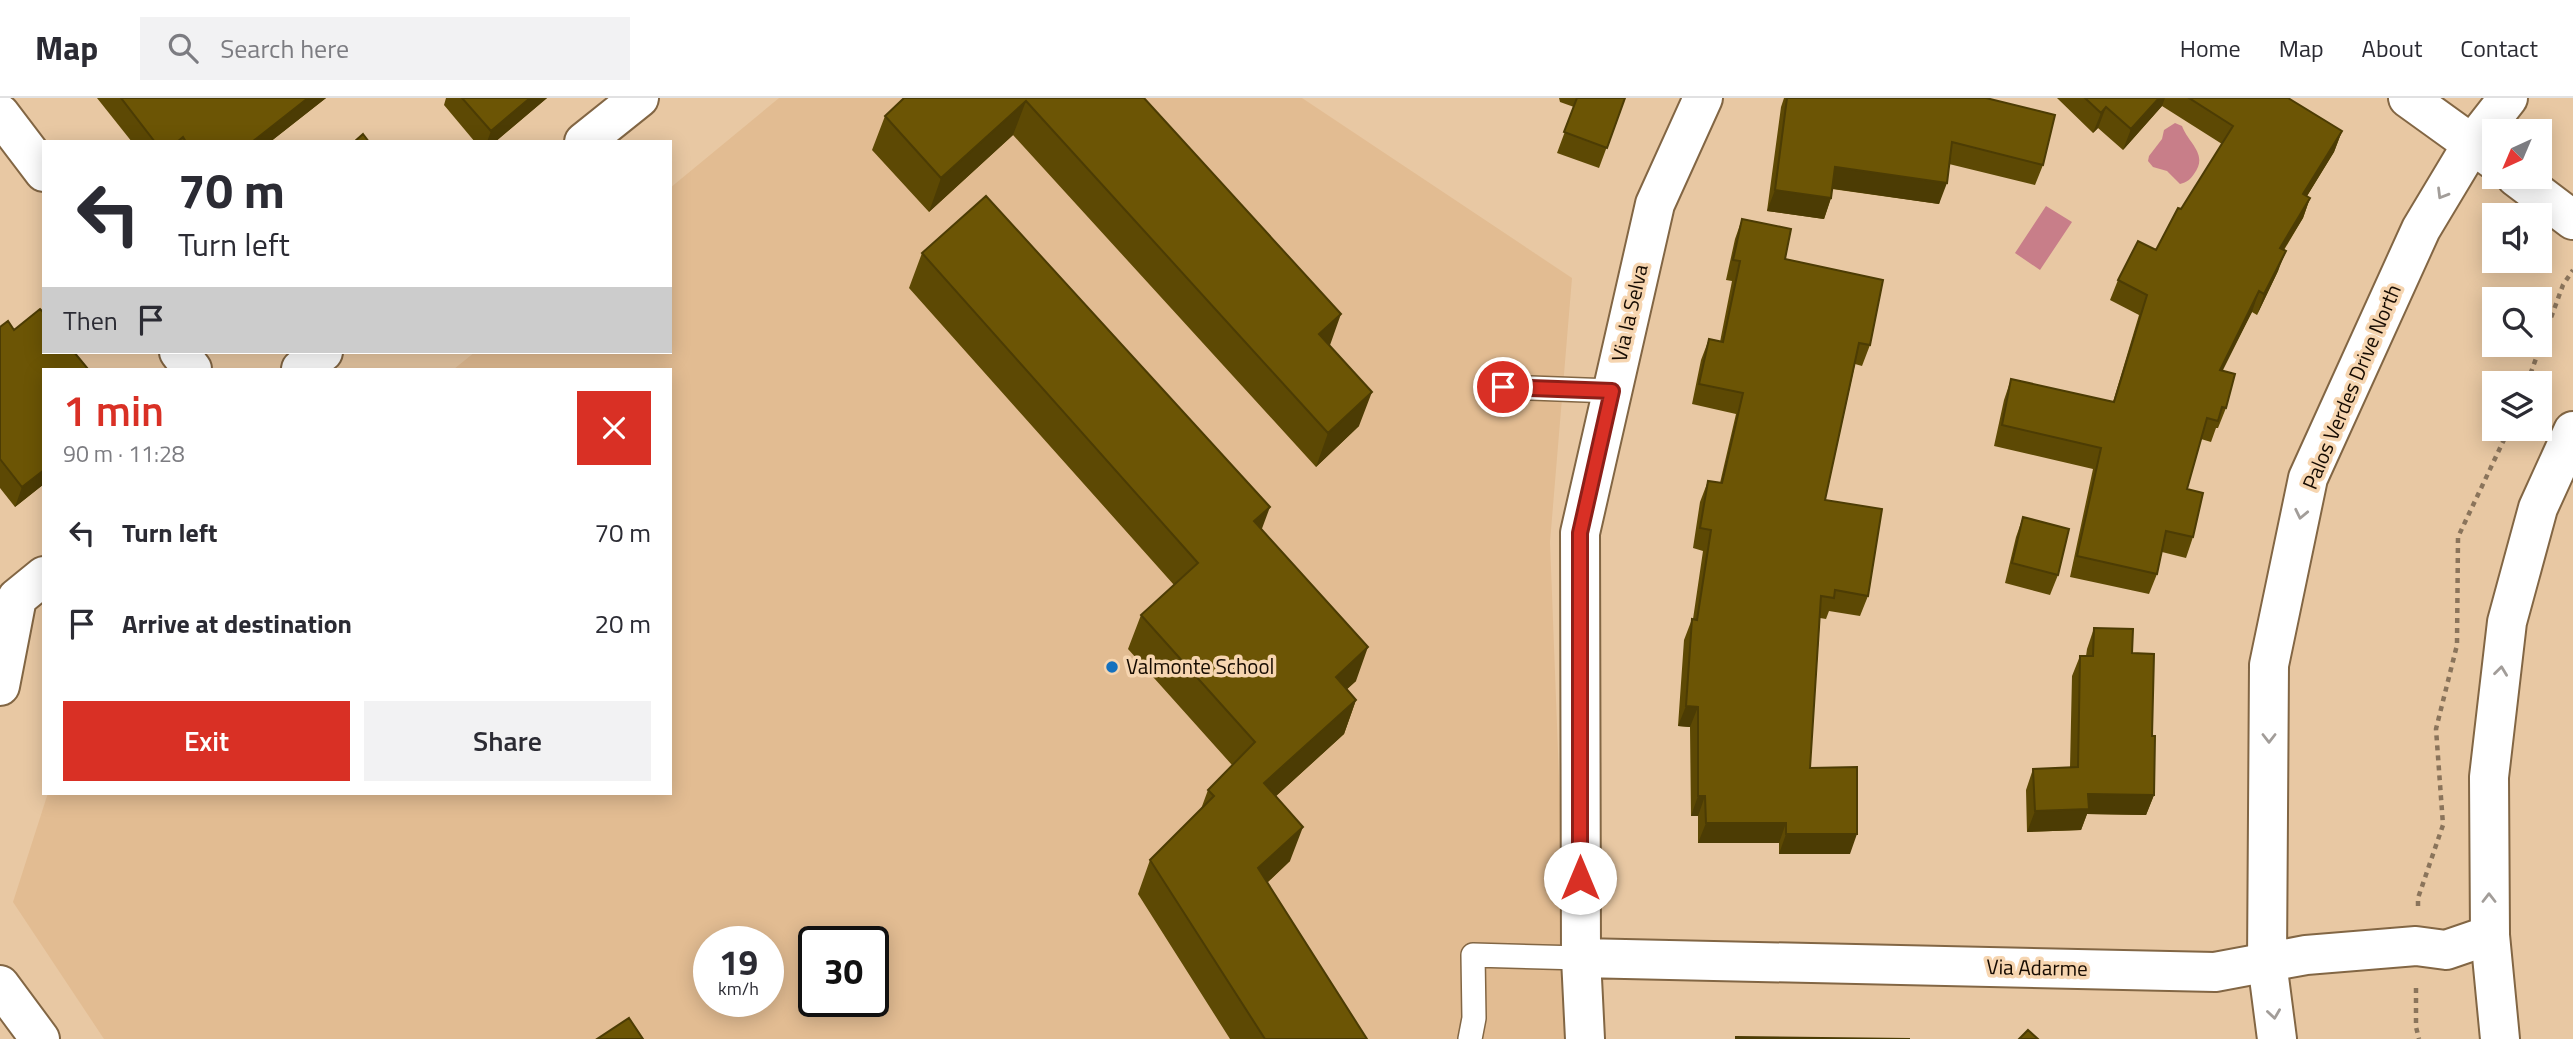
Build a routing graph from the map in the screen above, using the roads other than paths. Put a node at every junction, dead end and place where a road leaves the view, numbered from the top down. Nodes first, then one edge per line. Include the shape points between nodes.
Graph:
1 (639, 98) edge
2 (1703, 98) edge
3 (2408, 98) edge
4 (2508, 98) edge
5 (0, 114) edge
6 (2498, 119) edge
7 (586, 140) edge
8 (2482, 151) edge
9 (2482, 153) edge
10 (42, 169) edge
11 (2532, 189) edge
12 (2573, 220) edge
13 (181, 354) edge
14 (320, 354) edge
15 (191, 368) edge
16 (302, 368) edge
17 (1503, 387) dead end
18 (1612, 391) junction
19 (2573, 431) edge
20 (20, 593) edge
21 (0, 686) edge
22 (2490, 935) junction
23 (1581, 958) junction
24 (2267, 962) junction
25 (0, 985) edge
26 (40, 1039) edge
27 (1470, 1039) edge
28 (1585, 1039) edge
29 (2277, 1039) edge
30 (2500, 1039) edge

1 - 7 street
2 - 18 street, Via la Selva via 1655,204
3 - 8 street
4 - 6 street, Palos Verdes Drive North
5 - 10 street
9 -> 24 street, Palos Verdes Drive North via 2421,229 2308,478 2269,665
11 - 12 street
13 - 15 street
14 - 16 street
17 - 18 lane
18 - 23 street, Via la Selva via 1580,533
22 -> 19 street via 2489,777 2507,622 2539,508
20 - 21 street
22 - 24 street, Via Adarme via 2446,950 2416,946
22 - 30 street
23 - 24 street, Via Adarme via 2215,972
23 - 27 lane via 1473,956
23 - 28 street, Via la Selva
24 -> 29 street, Palos Verdes Drive North
25 - 26 street

